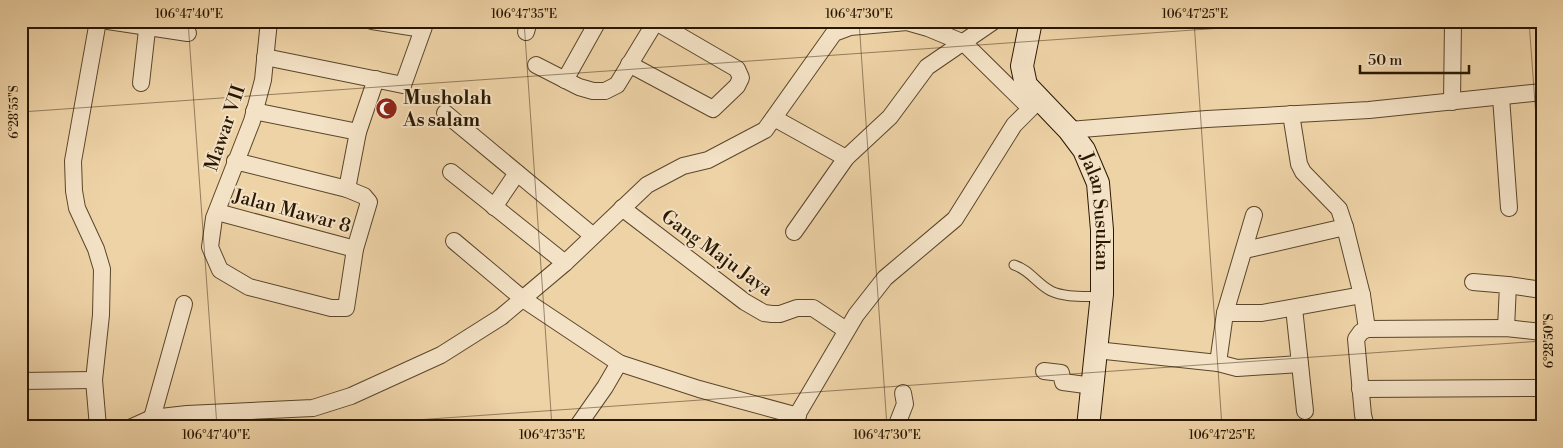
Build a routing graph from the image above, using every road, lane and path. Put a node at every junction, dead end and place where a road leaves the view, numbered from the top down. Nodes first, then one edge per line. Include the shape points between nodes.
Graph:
1 (98, 21) edge
2 (108, 21) edge
3 (269, 21) edge
4 (372, 21) edge
5 (598, 21) edge
6 (656, 21) edge
7 (994, 21) edge
8 (1031, 21) edge
9 (1453, 21) edge
10 (148, 24) edge
11 (425, 25) edge
12 (188, 33) dead end
13 (964, 43) junction
14 (265, 57) junction
15 (629, 64) junction
16 (536, 65) dead end
17 (376, 79) junction
18 (565, 80) junction
19 (141, 83) dead end
20 (1542, 92) edge
21 (1501, 97) junction
22 (1452, 102) junction
23 (1035, 104) junction
24 (254, 111) junction
25 (445, 113) dead end
26 (1291, 114) junction
27 (774, 118) junction
28 (1069, 130) junction
29 (358, 132) junction
30 (846, 158) junction
31 (235, 161) junction
32 (451, 172) dead end
33 (518, 173) junction
34 (347, 189) junction
35 (494, 207) junction
36 (622, 208) junction
37 (1509, 208) dead end
38 (217, 212) junction
39 (1254, 215) dead end
40 (1345, 227) junction
41 (794, 232) dead end
42 (592, 235) junction
43 (454, 241) dead end
44 (355, 249) junction
45 (1244, 250) junction
46 (564, 263) junction
47 (1014, 265) dead end
48 (1473, 282) dead end
49 (1508, 285) junction
50 (1542, 290) edge
51 (1362, 295) junction
52 (1102, 297) junction
53 (523, 299) junction
54 (184, 304) dead end
55 (1294, 308) junction
56 (343, 309) joint
57 (1225, 313) junction
58 (1506, 328) junction
59 (846, 330) junction
60 (1367, 330) junction
61 (1542, 332) edge
62 (1096, 350) junction
63 (619, 363) junction
64 (1218, 363) junction
65 (1300, 364) junction
66 (1044, 371) dead end
67 (21, 381) edge
68 (94, 385) junction
69 (1093, 386) junction
70 (1542, 388) edge
71 (1360, 389) junction
72 (903, 393) dead end
73 (1305, 411) dead end
74 (152, 418) junction
75 (794, 421) edge
76 (98, 427) edge
77 (132, 427) edge
78 (577, 427) edge
79 (896, 427) edge
80 (1088, 427) edge
81 (1366, 427) edge

1 - 68 street via 73,161 77,208 102,269
2 - 10 street
3 - 14 street, Mawar VII
4 - 11 street
5 - 18 street
6 - 15 street
6 - 15 street via 737,70 741,78 737,86 713,109
7 - 13 street
8 - 23 street, Jalan Susukan via 1022,66
9 - 22 street
10 - 12 street
10 - 19 street
11 - 17 street via 403,85
13 - 23 street
13 - 27 street via 907,22 850,27 834,33
13 - 30 street via 927,66 890,118
14 - 17 street
14 - 24 street, Mawar VII via 263,80
15 - 18 street via 617,85 605,91 593,91
16 - 18 street
17 - 29 street
20 - 21 street
21 - 22 street
21 - 37 street
22 - 26 street
23 - 28 street, Jalan Susukan
23 - 59 street via 1014,125 955,219 885,278
24 - 29 street
24 - 31 street, Mawar VII
25 - 33 street
26 - 28 street
26 - 40 street via 1299,164 1339,209
27 - 30 street
27 - 36 street via 765,130 708,160 683,166 647,185
28 - 52 street, Jalan Susukan via 1084,150 1098,183
29 - 34 street
30 - 41 street
31 - 34 street
31 - 38 street, Mawar VII
32 - 35 street
33 - 35 street
33 - 42 street
34 - 44 street via 364,196 369,202
35 - 46 street
36 - 42 street
36 - 59 street, Gang Maju Jaya via 764,313 780,314 797,308 813,308
38 - 44 street, Jalan Mawar 8
38 - 56 street, Mawar VII via 210,246 220,270 249,287
39 - 45 street
40 - 45 street
40 - 51 street
42 - 46 street
43 - 53 street
44 - 56 street, Jalan Mawar 8 via 348,303
45 - 57 street
46 - 53 street
47 - 52 lane via 1024,268 1055,292
48 - 49 street
49 - 50 street
49 - 58 street
51 - 55 street
51 - 60 street
52 - 62 street, Jalan Susukan
53 - 63 street
53 - 74 street via 476,335 441,355 350,396 313,408
54 - 74 street
55 - 57 street via 1262,313
55 - 65 street
57 - 64 street
58 - 60 street
58 - 61 street
59 - 75 street
60 - 71 street via 1361,332 1356,340
62 - 64 street
62 - 69 street, Jalan Susukan
63 - 75 street
63 - 78 street
64 - 65 street via 1237,368
65 - 73 street
66 - 69 street via 1061,373 1063,382
67 - 68 street
68 - 76 street
69 - 80 street, Jalan Susukan
70 - 71 street
71 - 81 street
72 - 79 street via 905,404
74 - 77 street

